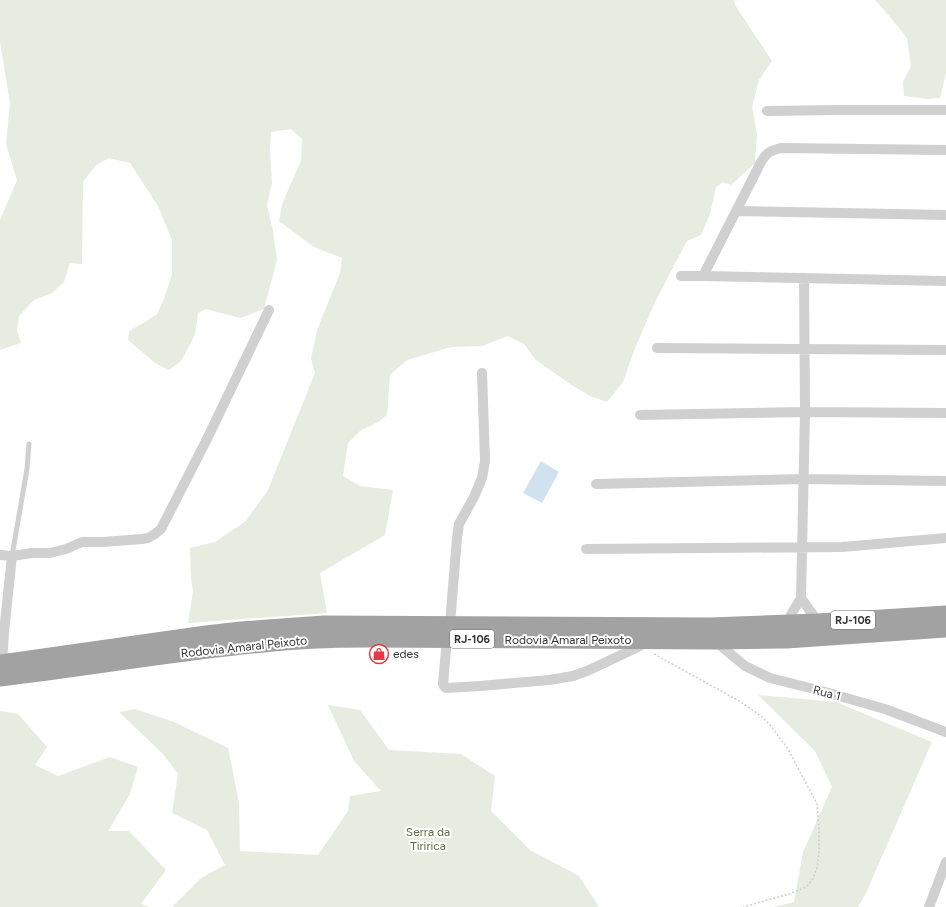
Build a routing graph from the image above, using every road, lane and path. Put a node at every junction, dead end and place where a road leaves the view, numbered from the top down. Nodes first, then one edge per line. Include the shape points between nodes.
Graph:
1 (946, 110) edge
2 (767, 111) dead end
3 (946, 150) edge
4 (736, 211) junction
5 (946, 215) edge
6 (681, 276) dead end
7 (703, 276) junction
8 (804, 278) junction
9 (946, 281) edge
10 (269, 310) dead end
11 (656, 348) dead end
12 (805, 349) junction
13 (946, 350) edge
14 (482, 373) dead end
15 (805, 412) junction
16 (946, 413) edge
17 (640, 415) dead end
18 (29, 444) dead end
19 (804, 479) junction
20 (946, 481) edge
21 (596, 484) dead end
22 (946, 538) edge
23 (803, 547) junction
24 (586, 549) dead end
25 (0, 555) edge
26 (12, 556) junction
27 (801, 598) junction
28 (946, 614) edge
29 (818, 622) junction
30 (786, 623) junction
31 (946, 629) edge
32 (448, 632) junction
33 (607, 640) junction
34 (715, 641) junction
35 (643, 644) junction
36 (619, 656) junction
37 (1, 668) edge
38 (946, 732) edge
39 (946, 862) edge
40 (743, 907) edge
41 (929, 907) edge

1 - 2 street
3 - 4 street via 775,149 765,155
4 - 5 street
4 - 7 street
6 - 7 street
7 - 8 street
8 - 9 street
8 - 12 street
10 - 26 street via 207,439 161,528 155,534 142,539 82,542 66,549
11 - 12 street
12 - 13 street
12 - 15 street
14 - 32 street via 485,461 482,478 459,524
15 - 16 street
15 - 17 street
15 - 19 street
18 - 26 lane
19 - 20 street
19 - 21 street
19 - 23 street
22 - 23 street via 842,547
23 - 24 street
23 - 27 street
25 - 26 street
26 - 37 street
27 - 29 street
27 - 30 street
28 - 29 highway, Rodovia Amaral Peixoto / RJ-106
29 - 30 highway, Rodovia Amaral Peixoto / RJ-106
30 - 32 highway, Rodovia Amaral Peixoto / RJ-106
31 - 34 highway, Rodovia Amaral Peixoto / RJ-106 via 786,640
32 - 33 highway, Rodovia Amaral Peixoto / RJ-106
32 - 36 street via 443,684 446,688 573,676
32 - 37 highway, Rodovia Amaral Peixoto / RJ-106 via 263,644 99,666
33 - 35 highway, Rodovia Amaral Peixoto / RJ-106
33 - 36 street
34 - 35 highway, Rodovia Amaral Peixoto / RJ-106
34 - 38 street, Rua 1 via 745,666 770,678 886,709
35 - 36 street
35 - 40 path via 658,656 741,702 761,716 788,749 817,804 819,852 813,879 806,887 789,894
39 - 41 street

